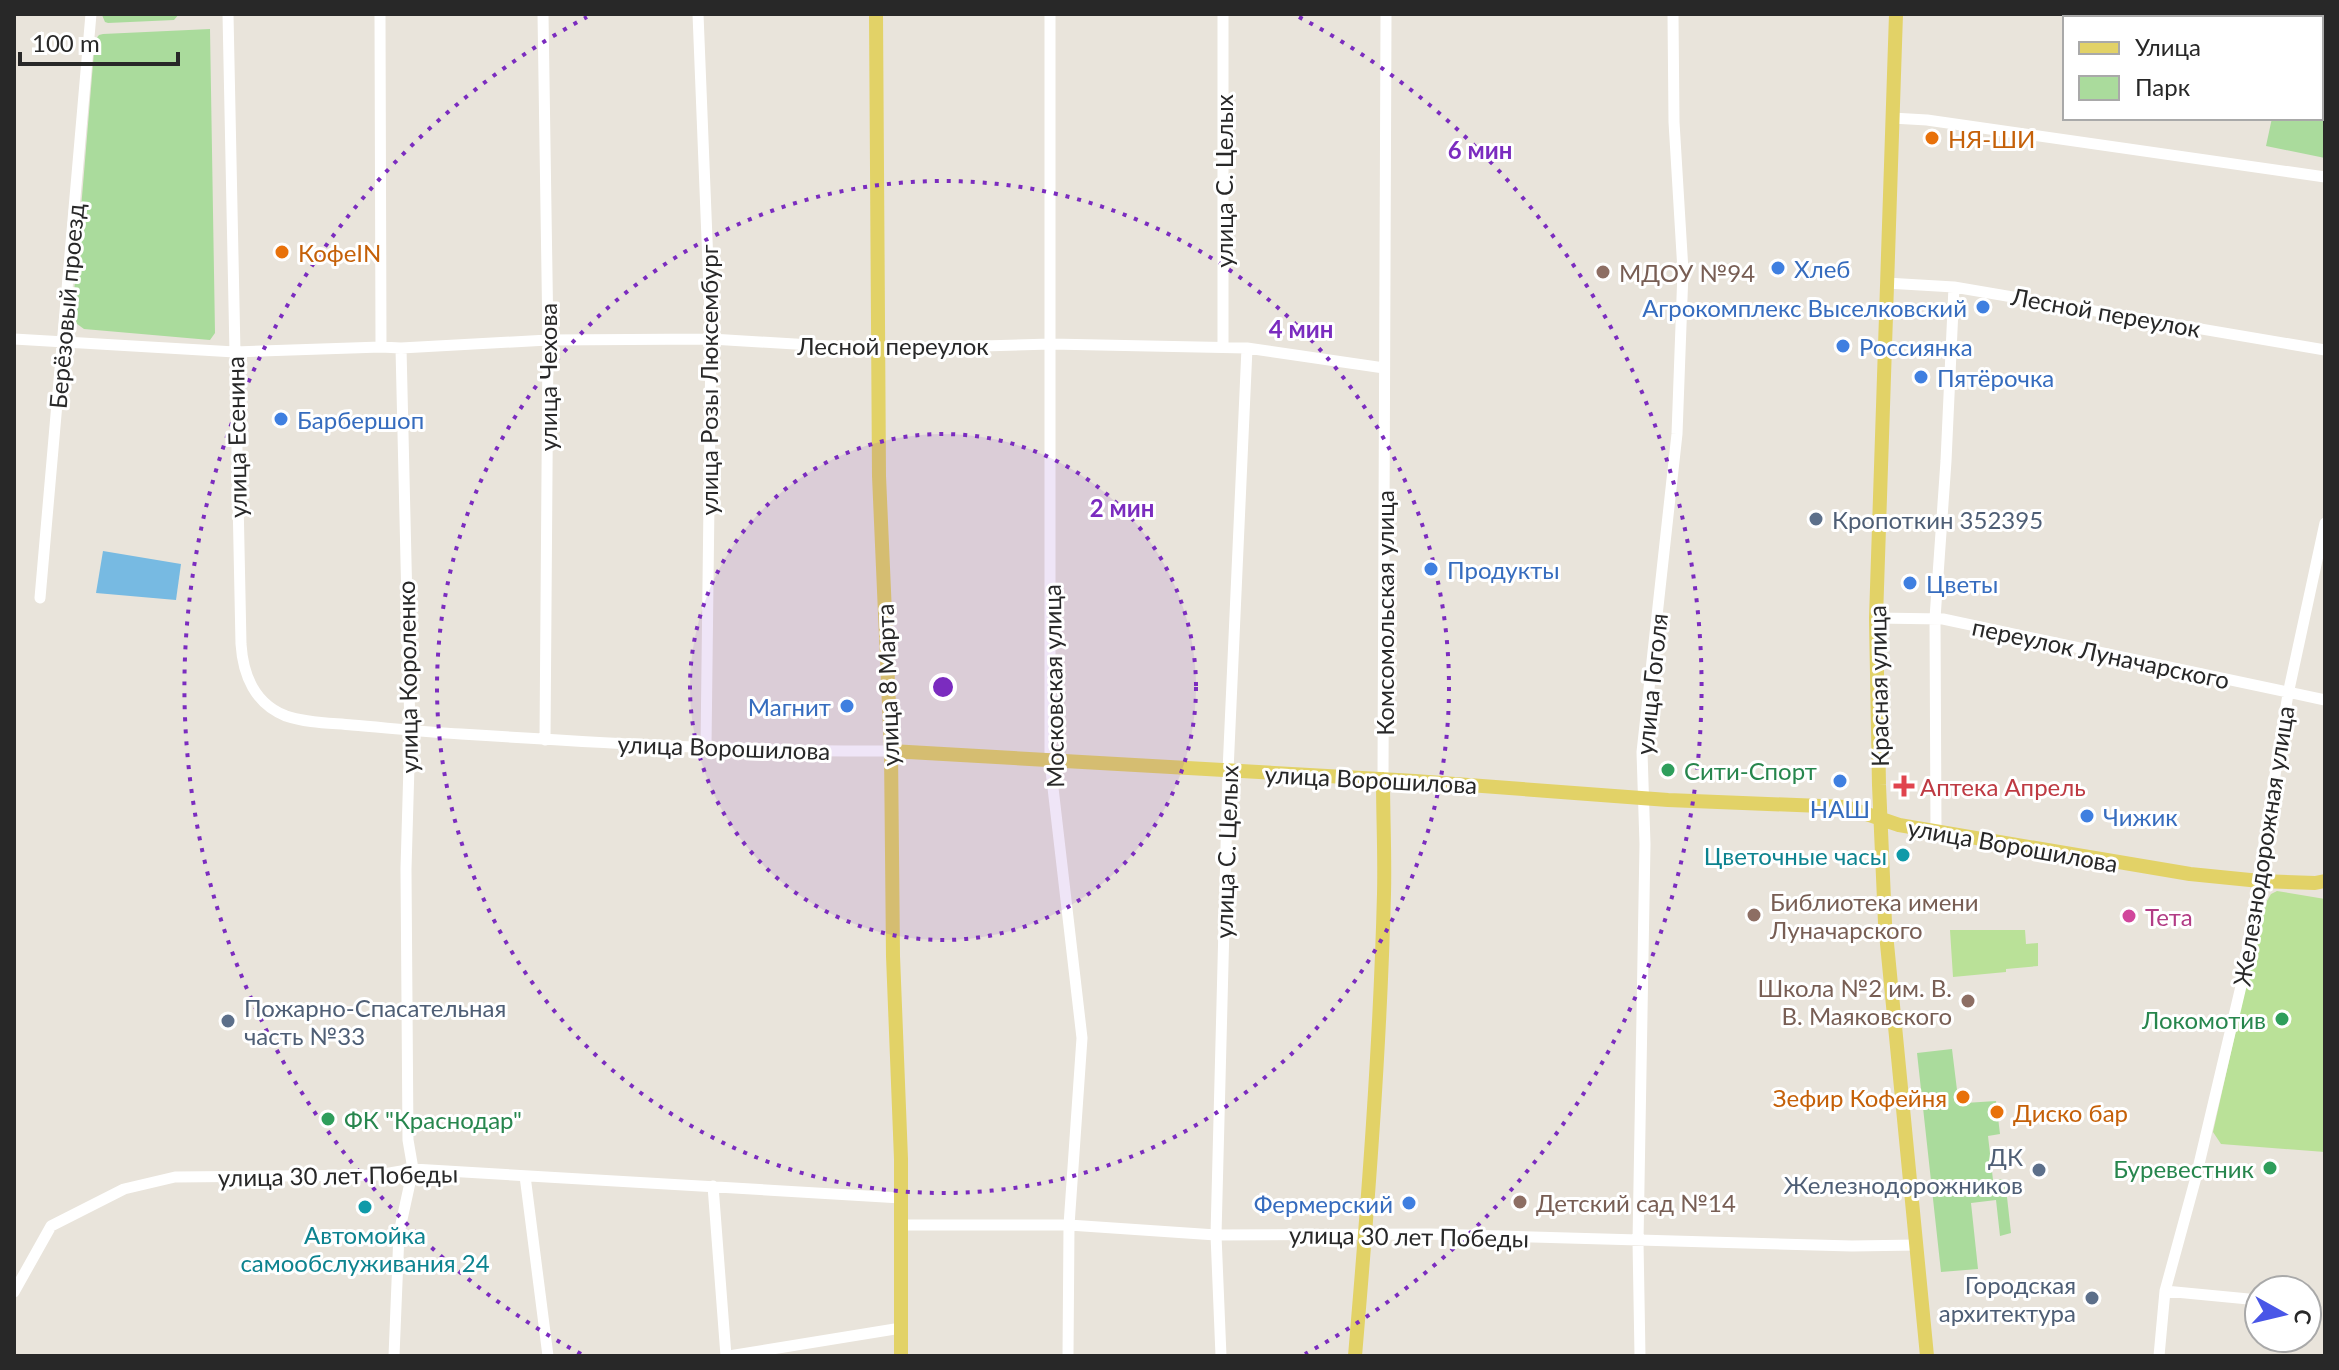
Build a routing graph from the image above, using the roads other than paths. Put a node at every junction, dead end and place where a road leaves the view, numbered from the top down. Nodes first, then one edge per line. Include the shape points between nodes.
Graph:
1 (91, 14) edge
2 (228, 14) edge
3 (380, 14) edge
4 (543, 14) edge
5 (698, 14) edge
6 (876, 14) edge
7 (1050, 14) edge
8 (1223, 14) edge
9 (1386, 14) edge
10 (1673, 14) edge
11 (1896, 14) edge
12 (1892, 118) junction
13 (2325, 177) edge
14 (1886, 283) junction
15 (1954, 287) junction
16 (14, 339) edge
17 (711, 339) junction
18 (548, 340) junction
19 (62, 342) junction
20 (1051, 344) junction
21 (381, 347) junction
22 (1223, 347) junction
23 (401, 348) junction
24 (1247, 348) junction
25 (877, 349) junction
26 (2325, 350) edge
27 (235, 352) junction
28 (1384, 368) junction
29 (2325, 523) edge
30 (40, 598) dead end
31 (1876, 618) junction
32 (1935, 618) junction
33 (2288, 694) junction
34 (2325, 700) edge
35 (410, 731) junction
36 (545, 740) junction
37 (706, 747) junction
38 (891, 751) junction
39 (1050, 762) junction
40 (1228, 771) junction
41 (1383, 779) junction
42 (1644, 798) junction
43 (1881, 819) junction
44 (1936, 832) junction
45 (2260, 881) junction
46 (2325, 881) edge
47 (413, 1169) junction
48 (525, 1176) junction
49 (713, 1186) junction
50 (901, 1198) junction
51 (902, 1225) junction
52 (1069, 1225) junction
53 (1365, 1233) junction
54 (1216, 1235) junction
55 (1638, 1241) junction
56 (1917, 1245) junction
57 (2165, 1291) junction
58 (14, 1292) edge
59 (2243, 1298) edge
60 (901, 1328) junction
61 (394, 1356) edge
62 (548, 1356) edge
63 (727, 1356) edge
64 (901, 1356) edge
65 (1068, 1356) edge
66 (1221, 1356) edge
67 (1355, 1356) edge
68 (1640, 1356) edge
69 (1927, 1356) edge
70 (2159, 1356) edge

1 - 19 street, Берёзовый проезд
2 - 27 street, улица Есенина
3 - 21 street
4 - 18 street, улица Чехова
5 - 17 street, улица Розы Люксембург
6 - 25 main road, улица 8 Марта
7 - 20 street, Московская улица
8 - 22 street, улица С. Целых
9 - 28 street, Комсомольская улица
10 - 42 street, улица Гоголя via 1683,271 1677,434 1642,752
11 - 12 main road, Красная улица
12 - 13 street
12 - 14 main road, Красная улица
14 - 15 street, Лесной переулок
14 - 31 main road, Красная улица
15 - 26 street, Лесной переулок
15 - 32 street
16 - 19 street
17 - 18 street, Лесной переулок
17 - 25 street, Лесной переулок
17 - 37 street, улица Розы Люксембург
18 - 23 street, Лесной переулок
18 - 36 street, улица Чехова
19 - 27 street
19 - 30 street, Берёзовый проезд
20 - 22 street, Лесной переулок
20 - 25 street, Лесной переулок
20 - 39 street, Московская улица
21 - 23 street
21 - 27 street
22 - 24 street, Лесной переулок
23 - 35 street, улица Короленко
24 - 28 street, Лесной переулок
24 - 40 street, улица С. Целых
25 - 38 main road, улица 8 Марта
27 - 35 street, улица Есенина via 241,644 249,684 263,702 304,721
28 - 41 street, Комсомольская улица
29 - 33 street, Железнодорожная улица
31 - 32 street, переулок Луначарского
31 - 43 main road, Красная улица
32 - 33 street, переулок Луначарского
32 - 44 street
33 - 34 street, переулок Луначарского
33 - 45 street, Железнодорожная улица
35 - 36 street, улица Ворошилова
35 - 47 street, улица Короленко via 406,869 408,1140
36 - 37 street, улица Ворошилова
37 - 38 street, улица Ворошилова
38 - 39 main road, улица Ворошилова
38 - 50 main road, улица 8 Марта
39 - 40 main road, улица Ворошилова
39 - 52 street, Московская улица via 1082,1038
40 - 41 main road, улица Ворошилова
40 - 54 street, улица С. Целых
41 - 42 main road, улица Ворошилова
41 - 53 main road, Комсомольская улица via 1384,908
42 - 43 main road, улица Ворошилова via 1846,807
42 - 55 street, улица Гоголя
43 - 44 main road, улица Ворошилова
43 - 56 main road, Красная улица via 1885,923
44 - 45 main road, улица Ворошилова
45 - 46 main road, улица Ворошилова
45 - 57 street, Железнодорожная улица via 2242,982
47 - 48 street, улица 30 лет Победы
47 - 58 street, улица 30 лет Победы via 378,1175 175,1177 124,1189 51,1226
47 - 61 street, улица Короленко via 399,1233
48 - 49 street, улица 30 лет Победы
48 - 62 street
49 - 50 street, улица 30 лет Победы
49 - 63 street
50 - 51 main road, улица 8 Марта
51 - 52 street, улица 30 лет Победы
51 - 60 main road, улица 8 Марта
52 - 54 street, улица 30 лет Победы
52 - 65 street, Московская улица
53 - 54 street, улица 30 лет Победы
53 - 55 street, улица 30 лет Победы
53 - 67 main road, Комсомольская улица
54 - 66 street, улица С. Целых
55 - 56 street, улица 30 лет Победы
55 - 68 street, улица Гоголя
56 - 69 main road, Красная улица
57 - 59 street
57 - 70 street, Железнодорожная улица
60 - 63 street
60 - 64 main road, улица 8 Марта

